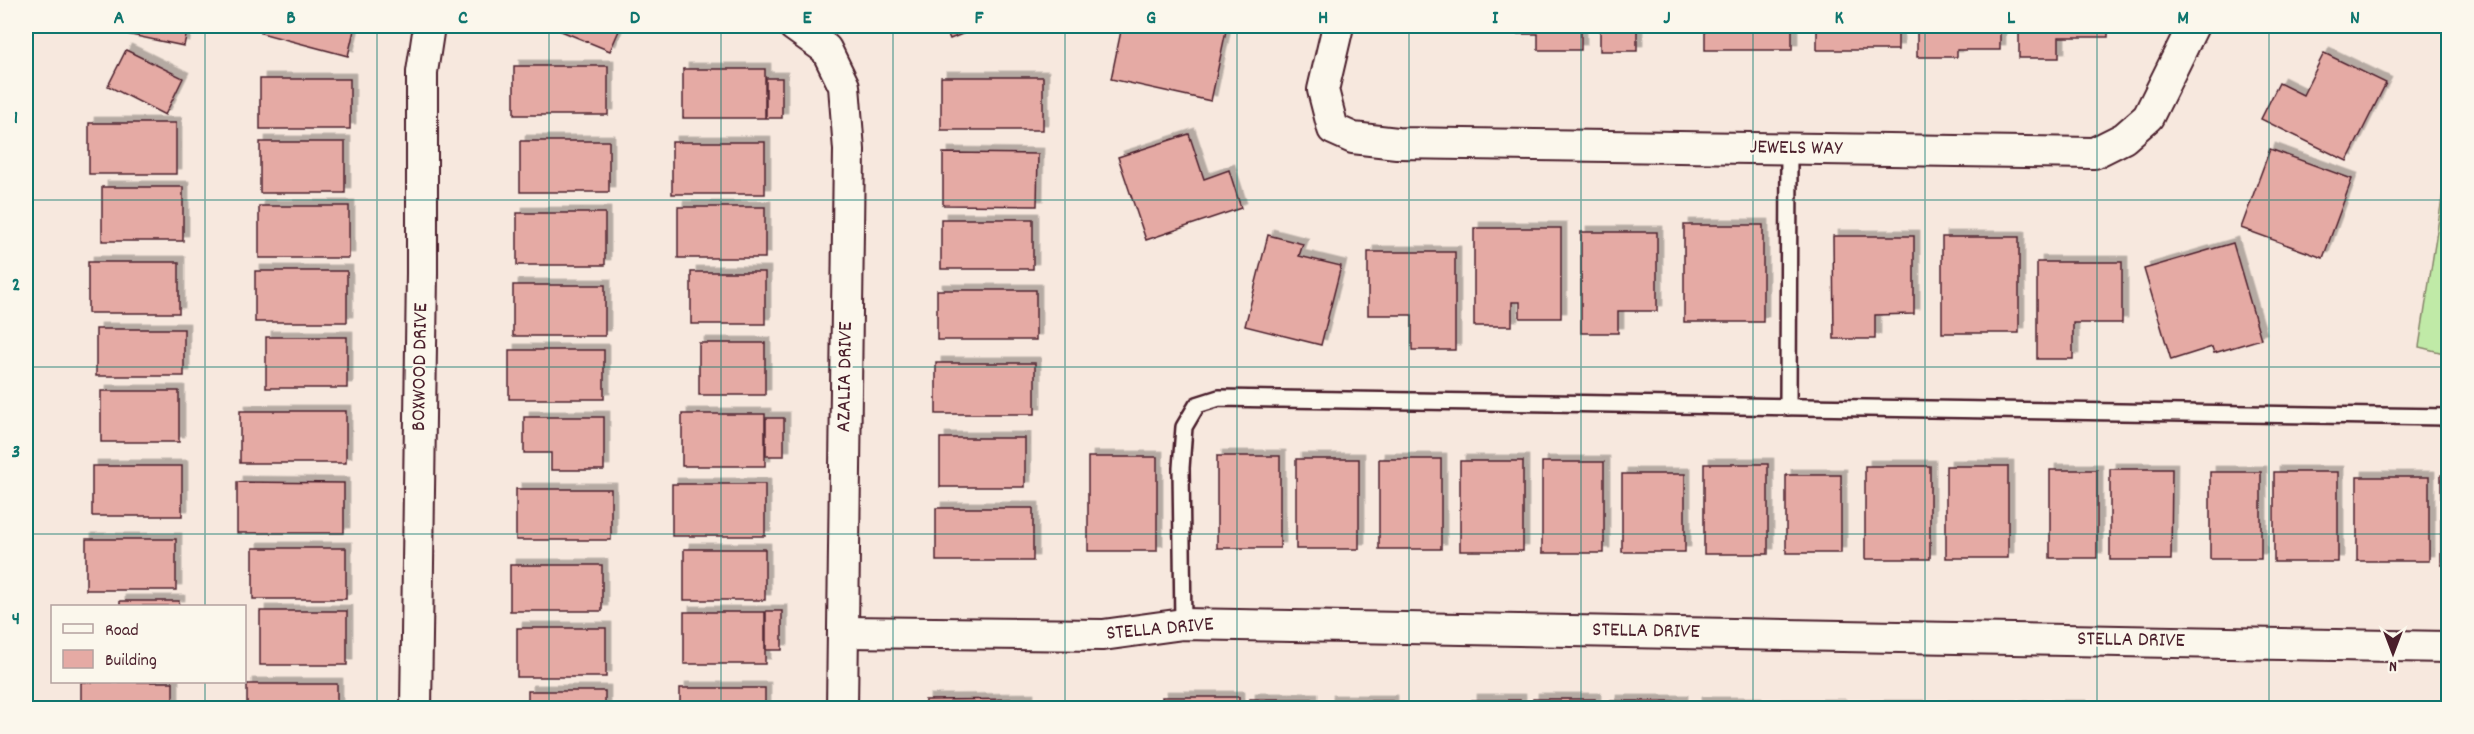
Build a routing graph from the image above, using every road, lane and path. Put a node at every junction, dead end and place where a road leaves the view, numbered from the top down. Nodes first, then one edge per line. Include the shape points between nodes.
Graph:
1 (429, 26) edge
2 (794, 26) edge
3 (1338, 26) edge
4 (2193, 26) edge
5 (1789, 148) junction
6 (1788, 407) junction
7 (2448, 417) edge
8 (1183, 624) junction
9 (843, 632) junction
10 (2448, 647) edge
11 (416, 708) edge
12 (842, 708) edge

1 - 11 street, BOXWOOD DRIVE via 422,72
2 - 9 street, AZALIA DRIVE via 826,49 844,86 849,150
3 - 5 street, JEWELS WAY via 1323,90 1333,129 1353,138 1397,143
4 - 5 street, JEWELS WAY via 2148,117 2124,138 2094,153
5 - 6 lane
6 - 7 lane
6 - 8 lane via 1219,398 1197,405 1184,427 1181,468
8 - 9 street, STELLA DRIVE via 1103,635
8 - 10 street, STELLA DRIVE
9 - 12 street, AZALIA DRIVE

